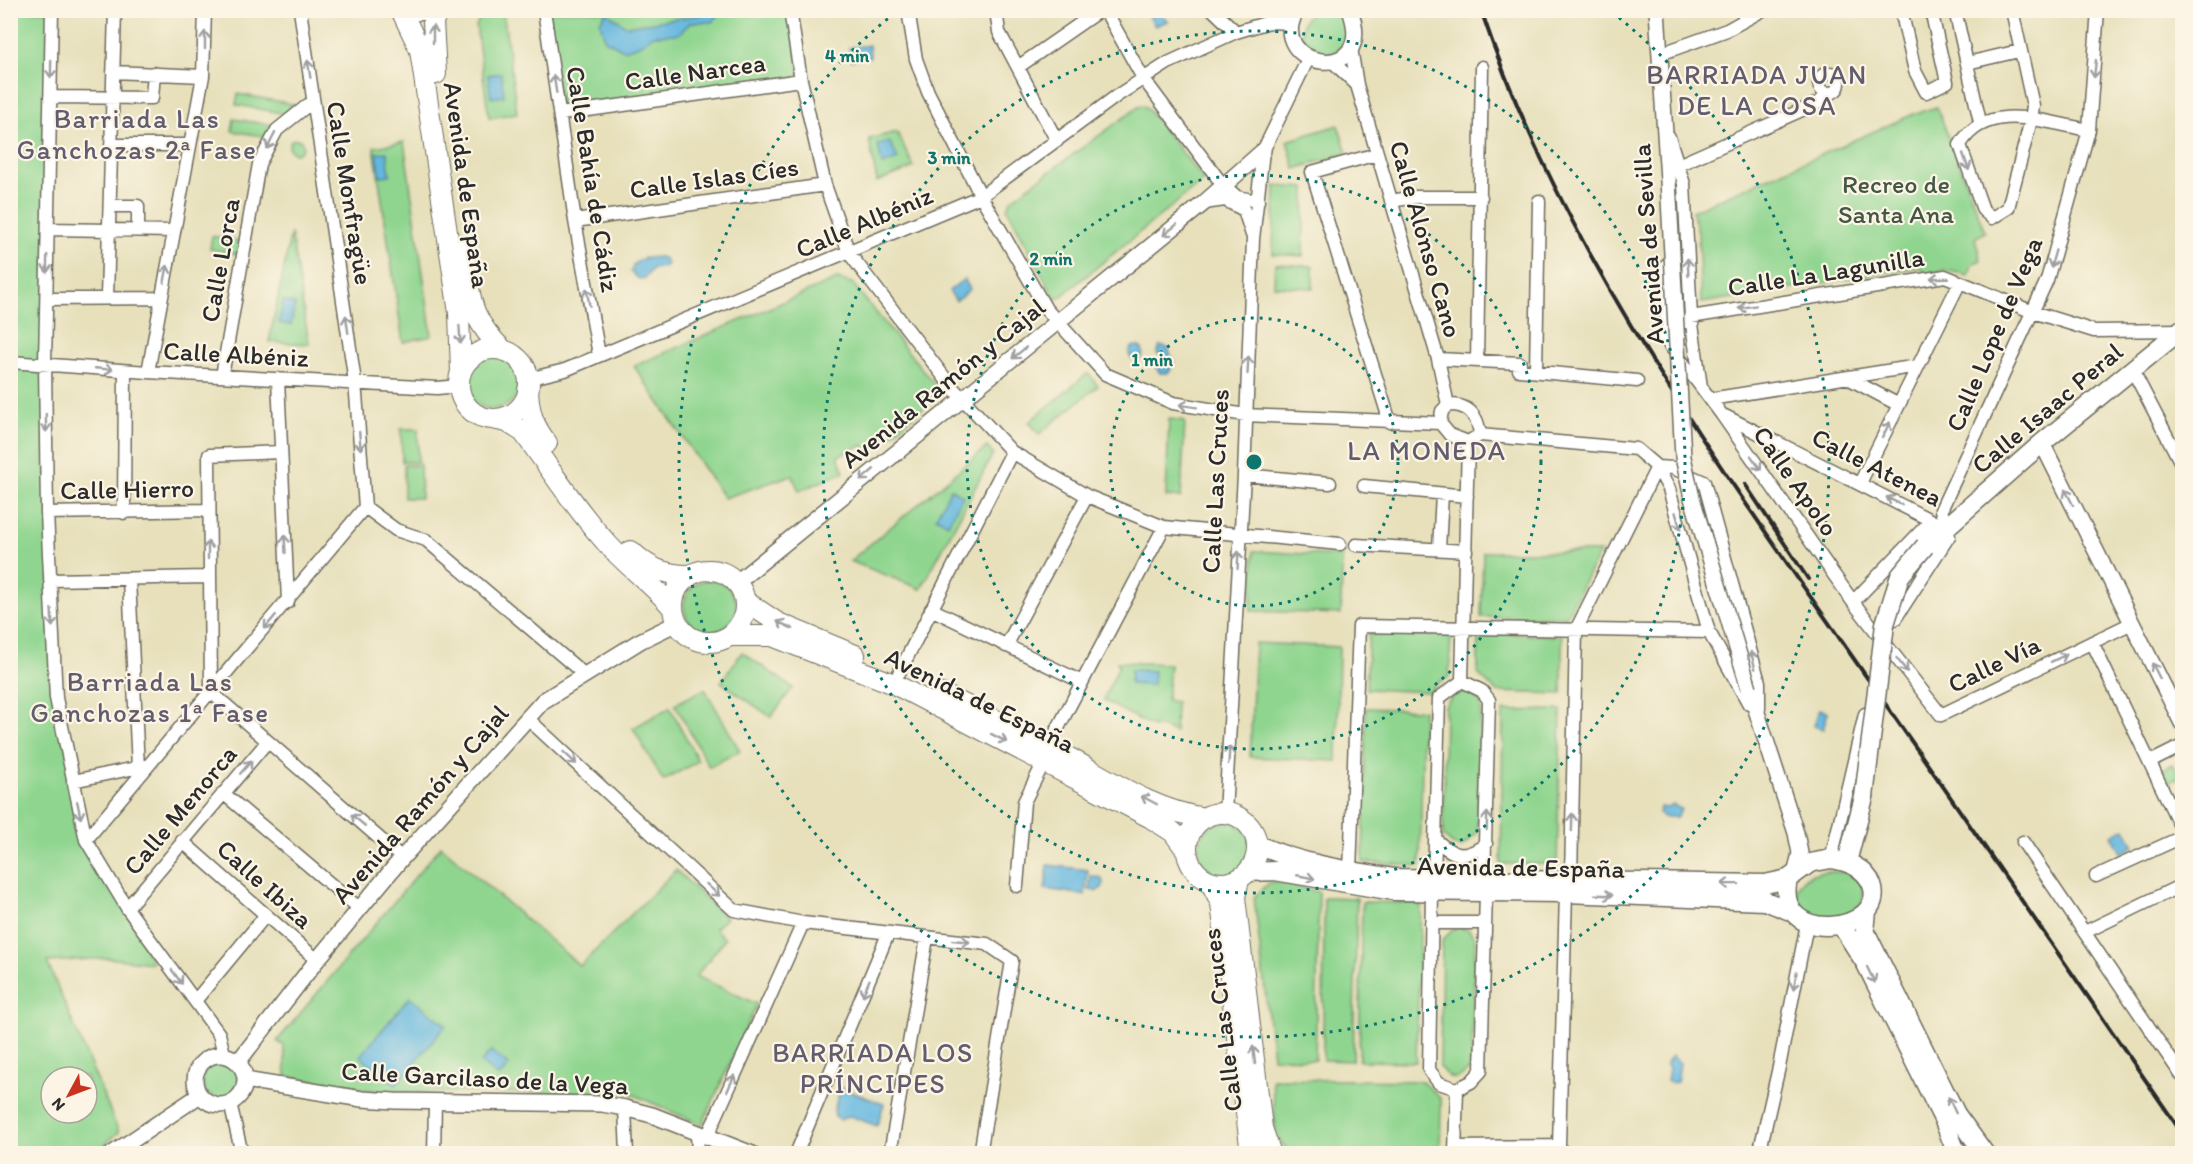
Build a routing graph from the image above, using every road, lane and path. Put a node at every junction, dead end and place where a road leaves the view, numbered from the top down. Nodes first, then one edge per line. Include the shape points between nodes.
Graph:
1 (52, 10) edge
2 (115, 10) edge
3 (205, 10) edge
4 (300, 10) edge
5 (400, 10) edge
6 (412, 10) edge
7 (423, 10) edge
8 (438, 10) edge
9 (544, 10) edge
10 (790, 10) edge
11 (908, 10) edge
12 (996, 10) edge
13 (1100, 10) edge
14 (1105, 10) edge
15 (1213, 10) edge
16 (1350, 10) edge
17 (1657, 10) edge
18 (1763, 10) edge
19 (1901, 10) edge
20 (1931, 10) edge
21 (1955, 10) edge
22 (2012, 10) edge
23 (2098, 10) edge
24 (1294, 17) edge
25 (1236, 32) junction
26 (1351, 48) junction
27 (2019, 51) junction
28 (1660, 54) junction
29 (1308, 59) junction
30 (1333, 62) junction
31 (1967, 63) junction
32 (1018, 67) junction
33 (1482, 67) dead end
34 (113, 72) junction
35 (154, 73) junction
36 (203, 76) junction
37 (1143, 78) junction
38 (801, 80) junction
39 (1357, 85) junction
40 (1828, 93) dead end
41 (50, 97) junction
42 (112, 97) junction
43 (313, 101) junction
44 (560, 114) junction
45 (2031, 120) junction
46 (1980, 122) junction
47 (1664, 128) junction
48 (2089, 130) junction
49 (1057, 141) junction
50 (111, 145) junction
51 (188, 145) junction
52 (1263, 151) junction
53 (1377, 154) junction
54 (1678, 165) junction
55 (1222, 184) junction
56 (825, 185) junction
57 (981, 196) junction
58 (1481, 197) junction
59 (1258, 201) junction
60 (1391, 201) junction
61 (1539, 201) dead end
62 (1204, 203) junction
63 (110, 206) junction
64 (575, 221) junction
65 (48, 229) junction
66 (138, 229) junction
67 (108, 231) junction
68 (174, 231) junction
69 (1253, 239) junction
70 (849, 254) junction
71 (1960, 282) junction
72 (107, 298) junction
73 (161, 298) junction
74 (47, 299) junction
75 (2033, 312) junction
76 (1691, 317) junction
77 (1055, 322) junction
78 (2182, 329) edge
79 (1663, 336) junction
80 (504, 351) junction
81 (598, 355) junction
82 (1438, 359) junction
83 (1477, 361) junction
84 (10, 362) edge
85 (45, 364) junction
86 (1918, 366) junction
87 (2132, 369) junction
88 (125, 371) junction
89 (1536, 371) junction
90 (148, 372) junction
91 (222, 376) junction
92 (1848, 378) junction
93 (278, 379) junction
94 (460, 380) junction
95 (1637, 381) dead end
96 (355, 382) junction
97 (528, 384) junction
98 (1701, 388) junction
99 (962, 399) junction
100 (1710, 399) junction
101 (1448, 405) junction
102 (1899, 405) junction
103 (1245, 415) junction
104 (1722, 415) junction
105 (492, 419) junction
106 (1390, 422) junction
107 (1440, 423) junction
108 (1755, 430) junction
109 (1480, 435) junction
110 (1740, 441) junction
111 (1468, 442) junction
112 (2042, 443) junction
113 (280, 452) junction
114 (1012, 452) junction
115 (2182, 465) edge
116 (1657, 466) junction
117 (1244, 476) junction
118 (1330, 483) dead end
119 (1860, 483) junction
120 (1364, 486) dead end
121 (1442, 494) junction
122 (1087, 496) junction
123 (1467, 496) junction
124 (365, 507) junction
125 (208, 510) junction
126 (47, 513) junction
127 (124, 513) junction
128 (1164, 528) junction
129 (1946, 528) junction
130 (1240, 533) junction
131 (1340, 544) dead end
132 (1356, 545) dead end
133 (1438, 549) junction
134 (1466, 551) junction
135 (689, 575) junction
136 (208, 577) junction
137 (129, 579) junction
138 (50, 580) junction
139 (737, 582) junction
140 (746, 601) junction
141 (288, 602) junction
142 (1853, 602) junction
143 (931, 609) junction
144 (675, 616) junction
145 (2132, 623) junction
146 (1465, 627) junction
147 (1874, 629) junction
148 (1576, 630) junction
149 (1709, 632) junction
150 (731, 636) junction
151 (2092, 642) junction
152 (1005, 646) junction
153 (899, 673) junction
154 (585, 675) junction
155 (1462, 681) junction
156 (1082, 682) junction
157 (210, 692) junction
158 (1865, 714) dead end
159 (527, 718) junction
160 (1760, 722) junction
161 (2182, 723) edge
162 (267, 742) junction
163 (2182, 746) edge
164 (1046, 753) junction
165 (2150, 762) junction
166 (142, 767) junction
167 (73, 781) junction
168 (224, 793) junction
169 (1225, 813) junction
170 (1205, 818) junction
171 (2182, 830) edge
172 (1796, 833) junction
173 (2182, 837) edge
174 (86, 840) junction
175 (1435, 840) junction
176 (182, 841) junction
177 (2023, 842) dead end
178 (1256, 844) junction
179 (1486, 844) junction
180 (1187, 851) junction
181 (402, 858) junction
182 (1833, 860) junction
183 (1350, 872) junction
184 (1244, 875) junction
185 (1792, 875) junction
186 (2096, 876) dead end
187 (1210, 881) junction
188 (2182, 885) edge
189 (1017, 886) dead end
190 (1433, 886) junction
191 (1485, 886) junction
192 (1569, 887) junction
193 (127, 908) junction
194 (360, 909) junction
195 (1867, 911) junction
196 (266, 915) junction
197 (1800, 918) junction
198 (803, 923) junction
199 (1431, 923) junction
200 (1485, 923) junction
201 (1841, 925) junction
202 (2085, 932) junction
203 (888, 934) junction
204 (927, 938) junction
205 (317, 960) junction
206 (195, 1001) junction
207 (224, 1054) junction
208 (238, 1062) junction
209 (2182, 1076) edge
210 (245, 1080) junction
211 (1457, 1089) junction
212 (200, 1095) junction
213 (435, 1102) junction
214 (230, 1103) junction
215 (626, 1108) junction
216 (702, 1135) junction
217 (1456, 1150) edge
218 (112, 1154) edge
219 (242, 1154) edge
220 (434, 1154) edge
221 (627, 1154) edge
222 (698, 1154) edge
223 (752, 1154) edge
224 (796, 1154) edge
225 (890, 1154) edge
226 (980, 1154) edge
227 (1251, 1154) edge
228 (1271, 1154) edge
229 (1759, 1154) edge
230 (1957, 1154) edge
231 (1984, 1154) edge

1 -> 41 street
2 - 34 street
36 -> 3 street
43 -> 4 street, Calle Monfragüe
5 -> 94 main road, Avenida de España via 420,50 459,313
6 - 7 main road
80 -> 8 main road, Avenida de España via 484,332 473,310 433,50 433,22
44 -> 9 street, Calle Bahía de Cádiz
10 - 38 street
11 - 57 street via 916,60 928,92
12 - 32 street via 999,32
13 - 32 street
14 - 37 street
15 - 25 street
16 - 26 street via 1357,28
17 - 28 street, Avenida de Sevilla
18 - 28 street via 1727,30
19 - 20 street via 1915,71 1926,92 1947,82
21 - 31 street
22 - 27 street
23 -> 48 street, Calle Lope de Vega
24 - 25 street, Calle Albéniz
24 - 29 street via 1294,43
25 - 37 street, Calle Albéniz
26 - 30 street
26 - 39 street, Calle Alonso Cano
27 - 31 street
27 - 45 street via 2032,106
28 - 47 street, Avenida de Sevilla
29 - 30 street
29 - 52 street
30 - 39 street
31 - 46 street
32 - 49 street
33 - 58 street
34 - 35 street
34 - 42 street
35 - 36 street
35 - 42 street via 152,98
36 - 51 street
37 - 49 street, Calle Albéniz
37 - 55 street
38 - 44 street, Calle Narcea
38 - 56 street
39 - 53 street, Calle Alonso Cano
40 - 54 street via 1820,102
41 - 42 street
41 - 65 street
42 - 50 street
43 -> 91 street, Calle Lorca via 277,130 259,164
96 -> 43 street, Calle Monfragüe
44 - 64 street, Calle Bahía de Cádiz
45 - 46 street via 2013,116
46 -> 45 street via 1960,145 1983,210 1992,218 2008,208
45 - 48 street
47 - 54 street
47 - 79 street
47 - 160 street, Avenida de Sevilla, bridge via 1683,457
48 -> 75 street, Calle Lope de Vega via 2047,280
49 - 57 street, Calle Albéniz
50 - 51 street
50 - 63 street
51 - 68 street
52 - 55 street, Avenida Ramón y Cajal
52 - 59 street, Calle Las Cruces
53 - 60 street, Calle Alonso Cano
53 - 106 street via 1312,172
76 -> 54 street via 1684,184
55 - 59 street via 1237,197
55 - 62 street, Avenida Ramón y Cajal
56 - 64 street, Calle Islas Cíes
56 - 70 street
57 - 70 street, Calle Albéniz
57 - 77 street
58 - 60 street
58 - 83 street
59 - 69 street, Calle Las Cruces
60 - 82 street, Calle Alonso Cano
61 - 89 street
62 - 69 street via 1225,200 1244,210
62 -> 77 street, Avenida Ramón y Cajal
63 - 66 street via 138,206
63 - 67 street
81 -> 64 street, Calle Bahía de Cádiz
65 - 67 street
65 -> 74 street
66 - 67 street
66 - 68 street
67 - 72 street
73 -> 68 street
103 -> 69 street, Calle Las Cruces
70 - 81 street, Calle Albéniz
70 - 99 street
71 - 75 street, Calle La Lagunilla
71 -> 76 street, Calle La Lagunilla via 1945,276
71 - 86 street
72 - 73 street
72 - 74 street
73 - 90 street
74 - 85 street
75 - 78 street, Calle La Lagunilla via 2094,331
75 - 129 street, Calle Lope de Vega via 1941,510
76 - 79 street
76 - 98 street
77 -> 99 street, Avenida Ramón y Cajal
103 -> 77 street via 1173,404 1105,374
78 - 87 main road, Calle Isaac Peral
79 - 98 street, Calle Apolo
80 - 94 main road via 483,351 473,356
80 - 97 main road via 520,361
81 - 97 street, Calle Albéniz
82 - 83 street
82 - 101 street, Calle Alonso Cano
83 - 89 street via 1520,363 1519,370
84 - 85 street, Calle Albéniz
85 -> 88 street, Calle Albéniz
85 -> 126 street
86 - 92 street
86 - 102 street
87 - 112 main road, Calle Isaac Peral
87 - 115 street
88 - 90 street, Calle Albéniz
88 - 127 street
89 - 95 street
90 - 91 street, Calle Albéniz
91 - 93 street, Calle Albéniz
92 - 100 street
92 - 102 street
93 - 96 street, Calle Albéniz
93 - 113 street
94 - 96 street, Calle Albéniz via 437,388
94 - 105 main road via 466,405
96 -> 124 street, Calle Monfragüe
97 - 105 main road via 520,408
97 - 135 main road via 534,425 622,543 643,563 666,574
98 - 100 street, Calle Apolo
99 - 114 street
99 -> 139 street, Avenida Ramón y Cajal
100 - 104 street, Calle Apolo
101 - 107 street via 1442,411
101 - 109 street via 1470,410 1479,421
119 -> 102 street
103 - 106 street
103 - 117 street, Calle Las Cruces
104 - 108 street, Calle Atenea
104 - 110 street, Calle Apolo
105 - 144 main road via 524,432 602,538 656,588
106 - 107 street
107 - 111 street via 1450,435
108 - 110 street
108 - 119 street, Calle Atenea
109 - 111 street
109 - 116 street via 1636,449
110 -> 142 street, Calle Apolo
111 - 123 street
112 - 129 main road, Calle Isaac Peral
145 -> 112 street
113 - 125 street via 208,455
141 -> 113 street
114 - 122 street
114 - 143 street
116 - 148 street
116 -> 149 street, Avenida de Sevilla via 1669,489
160 -> 116 street, Avenida de Sevilla via 1758,682 1704,482 1673,468
117 - 118 street
117 - 130 street, Calle Las Cruces
129 -> 119 street, Calle Atenea
120 - 121 street
121 - 123 street
121 - 133 street
122 - 128 street
122 - 152 street
123 - 134 street
124 - 141 street
124 - 154 street via 396,530 426,540
125 - 127 street, Calle Hierro
136 -> 125 street
126 - 127 street, Calle Hierro
126 - 138 street
128 - 130 street
128 - 156 street
129 - 142 street via 1926,526
129 - 147 street, Calle Isaac Peral via 1949,536 1895,619
129 - 182 main road, Calle Isaac Peral, bridge via 1900,576 1885,624 1864,797
130 - 131 street
169 -> 130 street, Calle Las Cruces
132 - 133 street
133 - 134 street
134 - 146 street
135 - 139 main road via 709,569
135 - 144 main road via 676,590
136 - 137 street
136 - 157 street
137 - 138 street
137 - 166 street
138 -> 167 street via 56,698
139 - 140 main road
140 - 150 main road via 743,620
153 -> 140 main road, Avenida de España via 778,623
141 -> 157 street
142 - 147 street, Calle Vía
143 - 152 street
143 - 153 street
144 - 150 main road via 685,633 695,640 714,642
144 - 154 street, Avenida Ramón y Cajal
145 - 151 street, Calle Vía
161 -> 145 street
146 - 148 street
146 - 155 street
146 - 183 street via 1359,626
147 -> 151 street, Calle Vía via 1941,715
148 - 149 street
192 -> 148 street
149 - 160 street, Avenida de Sevilla
150 -> 164 main road, Avenida de España via 772,636 894,684
151 - 165 street
152 - 156 street
153 - 164 main road, Avenida de España
154 - 159 street, Avenida Ramón y Cajal via 543,701
155 - 175 street via 1439,698
179 -> 155 street via 1489,700 1482,691
156 - 164 street
157 - 162 street
157 - 166 street
158 - 182 street
159 - 181 street, Avenida Ramón y Cajal
159 -> 198 street via 734,910
160 - 172 street, Avenida de Sevilla
168 -> 162 street, Calle Menorca
181 -> 162 street
163 - 165 street
170 -> 164 main road, Avenida de España via 1157,805
164 - 180 main road, Avenida de España via 1173,832
164 - 189 street via 1024,802
165 - 171 street
166 - 167 street
166 - 174 street
167 -> 174 street
168 - 176 street, Calle Menorca
168 - 194 street
169 - 170 main road
169 - 178 main road via 1246,823
170 - 180 main road via 1191,832
172 - 182 street, Avenida de Sevilla via 1805,846
172 - 185 street, Avenida de Sevilla via 1800,854
173 - 186 street
174 - 193 street
175 - 179 street via 1450,853 1462,855
175 - 190 street
176 - 193 street, Calle Menorca
176 - 196 street, Calle Ibiza
177 - 202 street
178 - 183 main road, Avenida de España via 1280,855
178 - 184 main road via 1256,854
179 - 191 street
180 - 187 main road via 1194,870
181 - 194 street, Avenida Ramón y Cajal
182 - 185 main road
182 - 195 main road via 1865,873 1871,882 1873,897
183 - 190 main road, Avenida de España
184 - 187 main road via 1220,883
184 -> 190 main road, Avenida de España via 1275,871 1394,891
228 -> 184 main road, Calle Las Cruces via 1262,1128 1235,897
185 -> 192 main road, Avenida de España via 1765,884
185 - 197 main road via 1788,902
187 - 227 main road, Calle Las Cruces via 1221,903
188 - 202 street
190 - 191 main road, Avenida de España
190 - 199 street
191 - 192 main road, Avenida de España
191 - 200 street
192 -> 197 main road, Avenida de España via 1766,901
192 - 217 street via 1559,1146
193 -> 206 street
194 - 205 street, Avenida Ramón y Cajal
195 - 201 main road
231 -> 195 main road via 1956,1114 1865,931
196 - 205 street, Calle Ibiza
196 - 206 street
197 - 201 main road
197 -> 229 street via 1779,1067
198 - 203 street
216 -> 198 street
199 - 200 street
199 - 211 street via 1429,1070 1439,1083
200 - 211 street via 1481,1071 1472,1082
201 -> 230 main road via 1866,964
202 - 209 street
203 - 204 street
203 -> 224 street
204 - 225 street
204 -> 226 street via 987,944 1012,961
205 - 208 street, Avenida Ramón y Cajal
206 - 207 street via 219,1034
207 - 208 street
207 - 212 street via 215,1054 200,1063 195,1079
208 - 210 street
210 - 213 street, Calle Garcilaso de la Vega via 362,1099
210 - 214 street via 242,1092
211 - 217 street
212 - 214 street via 214,1104
212 - 218 street
213 - 215 street, Calle Garcilaso de la Vega via 602,1104
213 - 220 street
214 - 219 street
215 - 216 street, Calle Garcilaso de la Vega
215 - 221 street
216 - 222 street
216 - 223 street, Calle Garcilaso de la Vega

